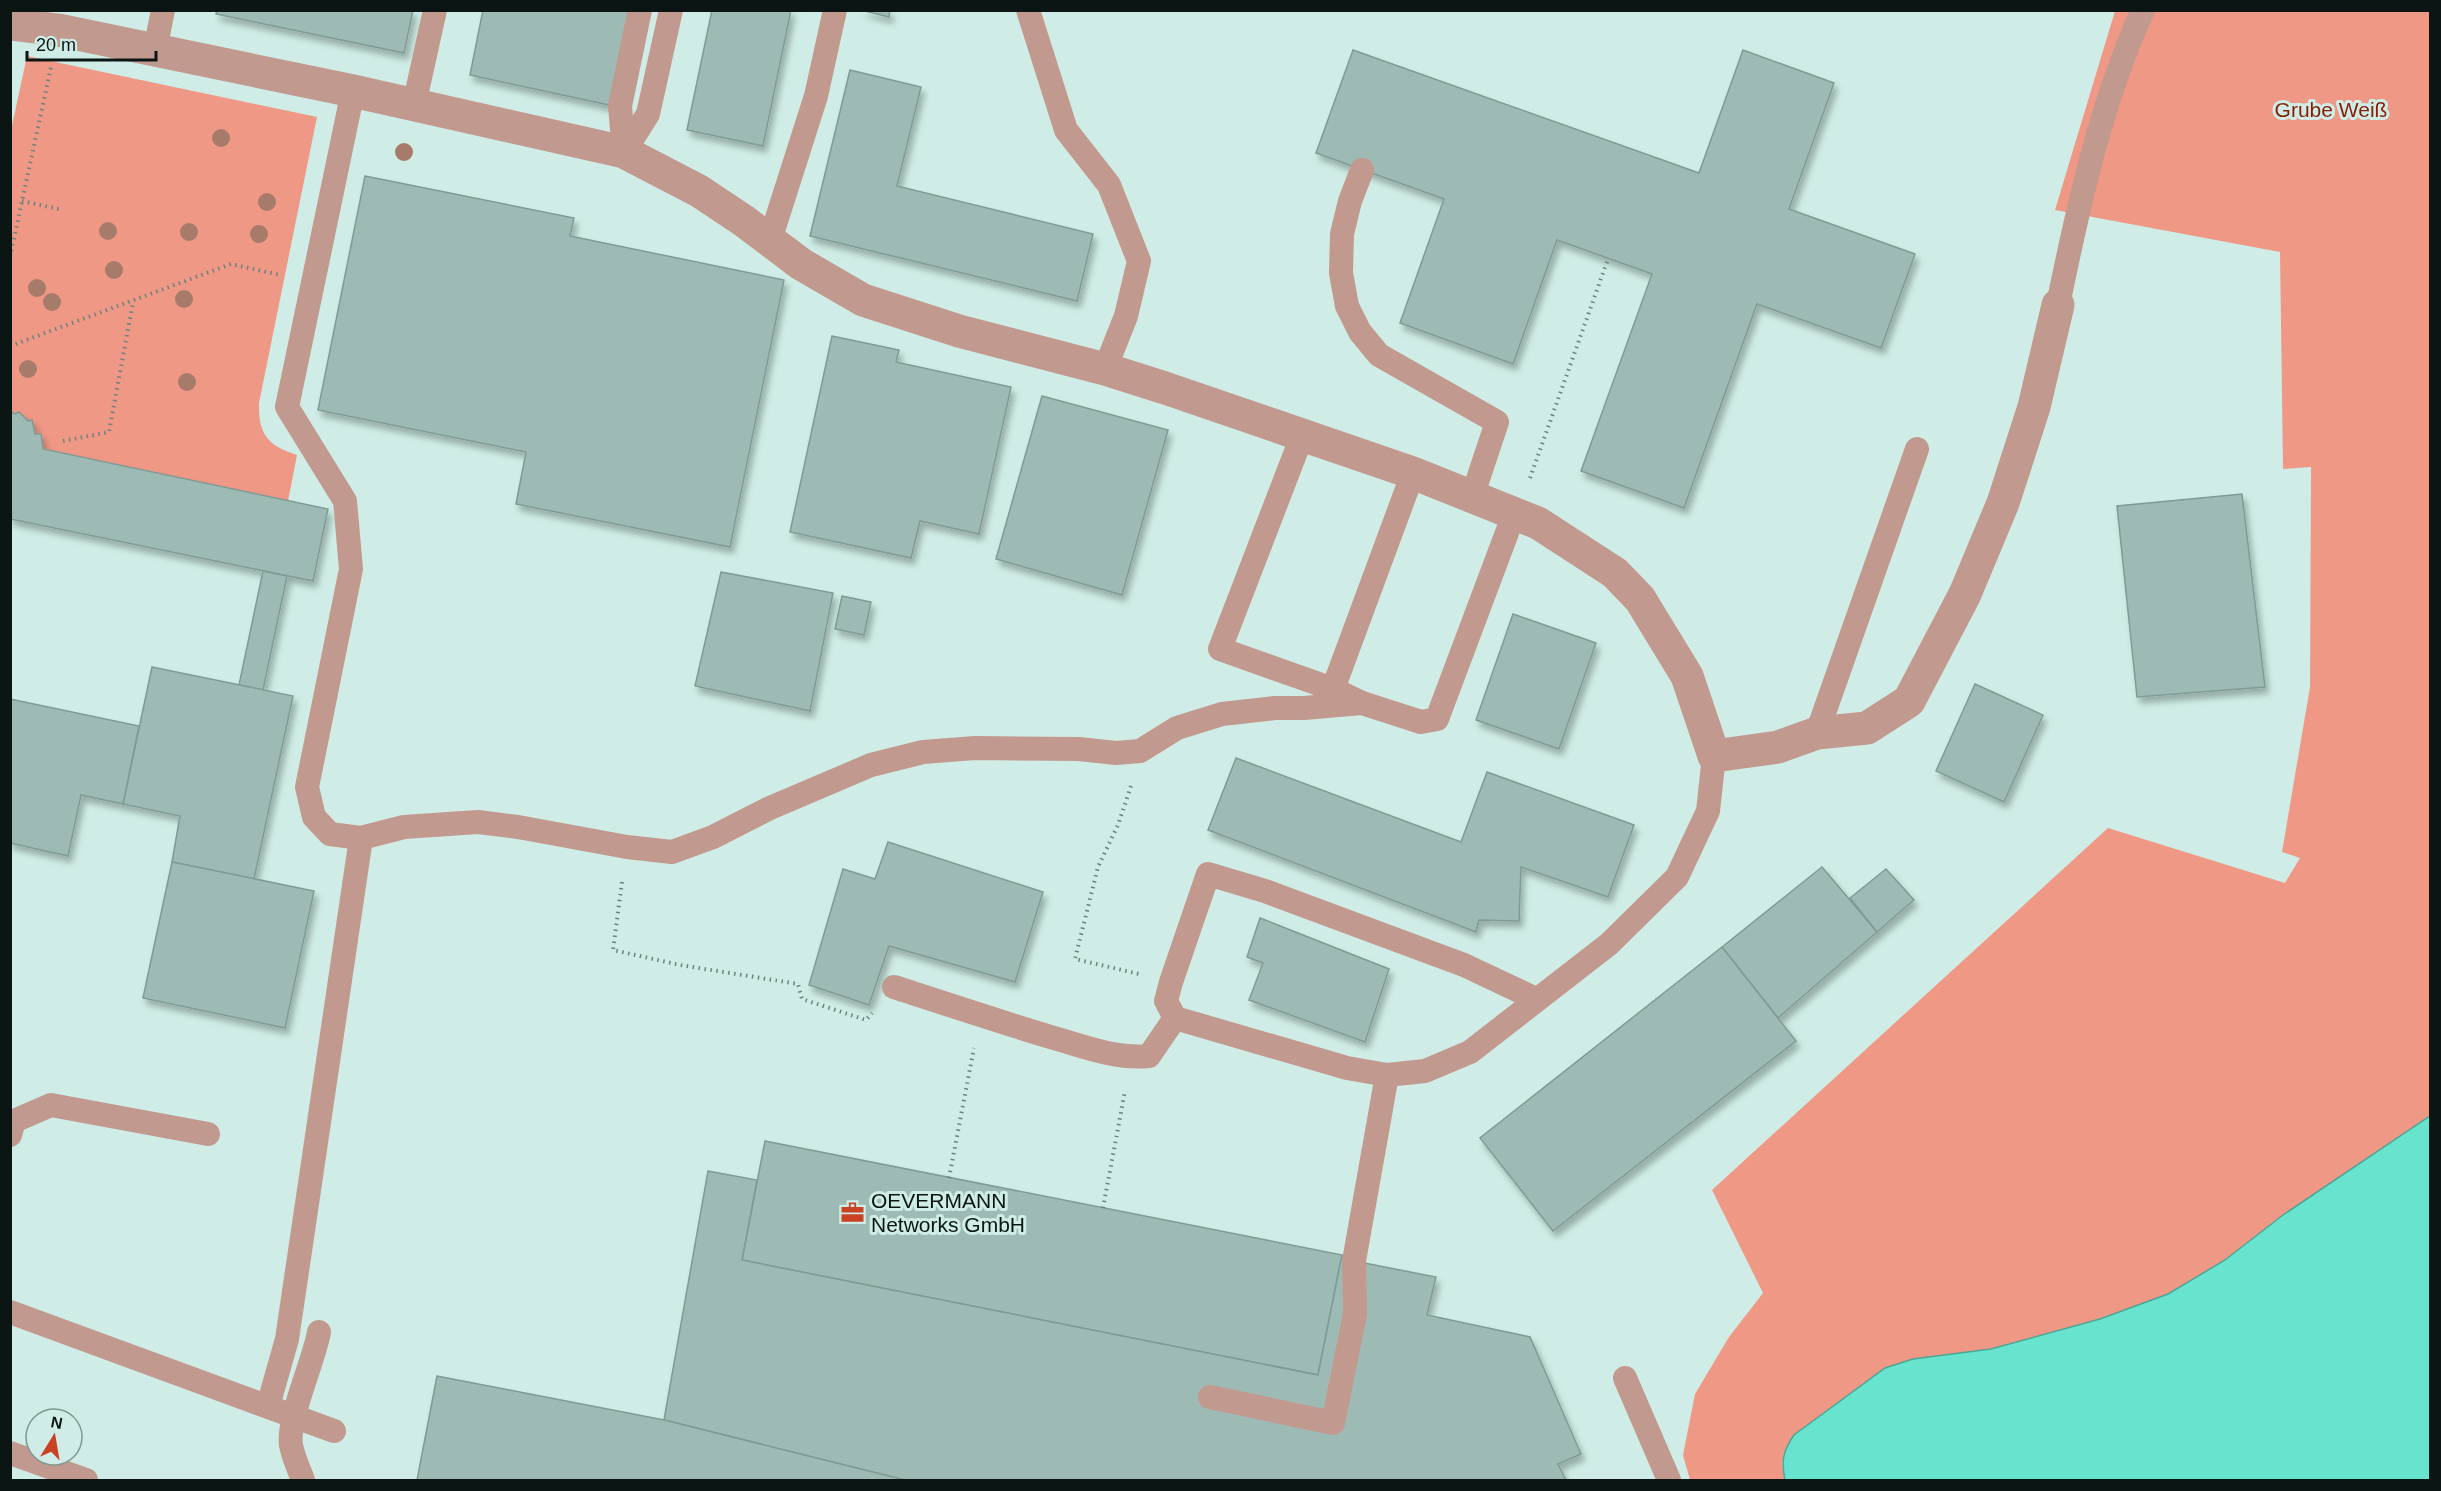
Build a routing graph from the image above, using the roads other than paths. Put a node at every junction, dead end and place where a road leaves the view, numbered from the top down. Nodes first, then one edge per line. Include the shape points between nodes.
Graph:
1 (163, 10) edge
2 (435, 10) edge
3 (640, 10) edge
4 (670, 10) edge
5 (835, 10) edge
6 (1028, 10) edge
7 (2143, 10) edge
8 (10, 24) edge
9 (155, 50) junction
10 (352, 91) junction
11 (414, 105) junction
12 (624, 152) junction
13 (1362, 170) dead end
14 (770, 240) junction
15 (2058, 305) joint
16 (1105, 369) junction
17 (1302, 436) junction
18 (1917, 449) dead end
19 (1413, 474) junction
20 (1472, 497) junction
21 (1515, 515) junction
22 (1333, 689) junction
23 (1362, 703) junction
24 (1817, 733) junction
25 (1714, 756) junction
26 (361, 838) junction
27 (894, 987) road end
28 (1536, 999) junction
29 (1175, 1018) junction
30 (1387, 1075) junction
31 (208, 1134) dead end
32 (10, 1135) edge
33 (10, 1312) edge
34 (319, 1332) dead end
35 (1625, 1378) dead end
36 (1210, 1397) dead end
37 (268, 1406) junction
38 (295, 1416) junction
39 (334, 1431) dead end
40 (10, 1453) edge
41 (86, 1480) edge
42 (303, 1480) edge
43 (1669, 1480) edge

1 - 9 lane
2 - 11 lane
3 - 12 lane via 620,106
4 - 12 lane via 648,114
5 - 14 lane via 816,96
6 - 16 lane via 1066,130 1109,185 1138,261 1126,316
7 - 15 lane via 2123,53 2076,215
8 - 9 street
9 - 10 street
10 - 11 street
10 - 26 lane via 287,407 345,501 351,569 307,787 314,817 330,834
11 - 12 street
12 - 14 street via 699,192
13 - 20 lane via 1342,234 1341,273 1347,306 1360,332 1379,355 1497,422
14 - 16 street via 801,264 863,300 959,331
15 - 24 street via 2034,407 2003,503 1965,594 1909,701 1867,728
16 - 17 street
17 - 19 street
17 - 22 lane via 1220,649
18 - 24 lane
19 - 20 street
19 - 22 lane
20 - 21 street
21 - 23 lane via 1437,718 1421,722
21 - 25 street via 1587,553 1615,573 1640,599 1687,676
22 - 23 lane
23 - 26 lane via 1222,714 1176,728 1140,751 975,748 922,752 871,765 672,852 478,822 404,827
24 - 25 street via 1778,747
25 - 28 lane via 1708,811 1677,877 1609,944
26 - 37 lane via 287,1339
27 - 29 lane via 1097,1051 1131,1057 1149,1056
28 - 29 lane via 1464,965 1265,891 1208,874 1166,1001
28 - 30 lane via 1470,1052 1425,1071
29 - 30 lane via 1347,1068
30 - 36 lane via 1354,1261 1355,1314 1333,1423
31 - 32 lane via 51,1105 14,1121
33 - 37 lane
34 - 38 lane
35 - 43 lane
37 - 38 lane
38 - 39 lane
38 - 42 lane via 291,1443
40 - 41 lane

